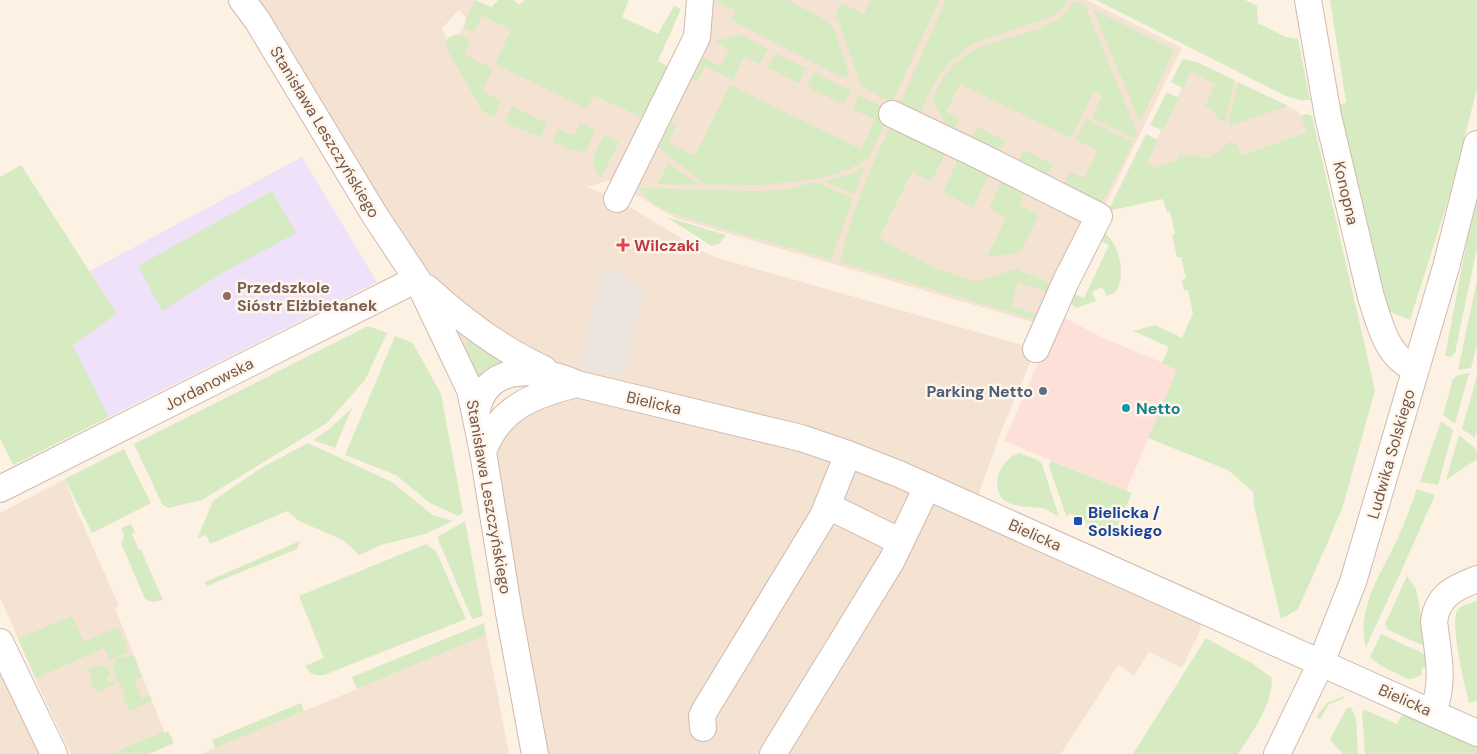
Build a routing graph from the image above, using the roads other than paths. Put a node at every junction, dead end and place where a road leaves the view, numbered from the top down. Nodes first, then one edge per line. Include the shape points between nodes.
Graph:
1 (242, 0) edge
2 (700, 0) edge
3 (1308, 0) edge
4 (892, 114) dead end
5 (1477, 144) edge
6 (617, 199) dead end
7 (417, 279) junction
8 (1036, 349) dead end
9 (1416, 369) junction
10 (570, 381) junction
11 (476, 401) junction
12 (523, 403) junction
13 (483, 452) junction
14 (848, 454) junction
15 (927, 487) junction
16 (0, 489) edge
17 (828, 506) junction
18 (889, 536) dead end
19 (1477, 579) edge
20 (0, 642) edge
21 (1321, 663) junction
22 (1433, 713) junction
23 (703, 728) dead end
24 (1477, 732) edge
25 (54, 754) edge
26 (535, 754) edge
27 (773, 754) edge
28 (1277, 754) edge

1 - 7 street, Stanisława Leszczyńskiego
2 - 6 street via 697,37
3 - 9 street, Konopna via 1328,116 1371,297 1390,349
4 - 8 street via 1099,216
5 - 9 street, Ludwika Solskiego
7 - 10 street via 474,328 526,361
7 - 11 street, Stanisława Leszczyńskiego
7 - 16 street, Jordanowska
9 - 21 street, Ludwika Solskiego via 1353,582
10 - 11 street, Bielicka via 533,372 517,372 498,379
10 - 12 street, Bielicka
10 - 14 street, Bielicka via 801,438
11 - 12 street
11 - 13 street, Stanisława Leszczyńskiego
12 - 13 street, Bielicka via 497,424
13 - 26 street, Stanisława Leszczyńskiego
14 - 15 street, Bielicka
14 - 17 street
15 - 21 street, Bielicka
15 - 27 street via 892,560
17 - 18 street
17 - 23 street via 705,710
19 - 22 street via 1452,590 1435,614 1441,676
20 - 25 street
21 - 22 street, Bielicka
21 - 28 street, Ludwika Solskiego
22 - 24 street, Bielicka

